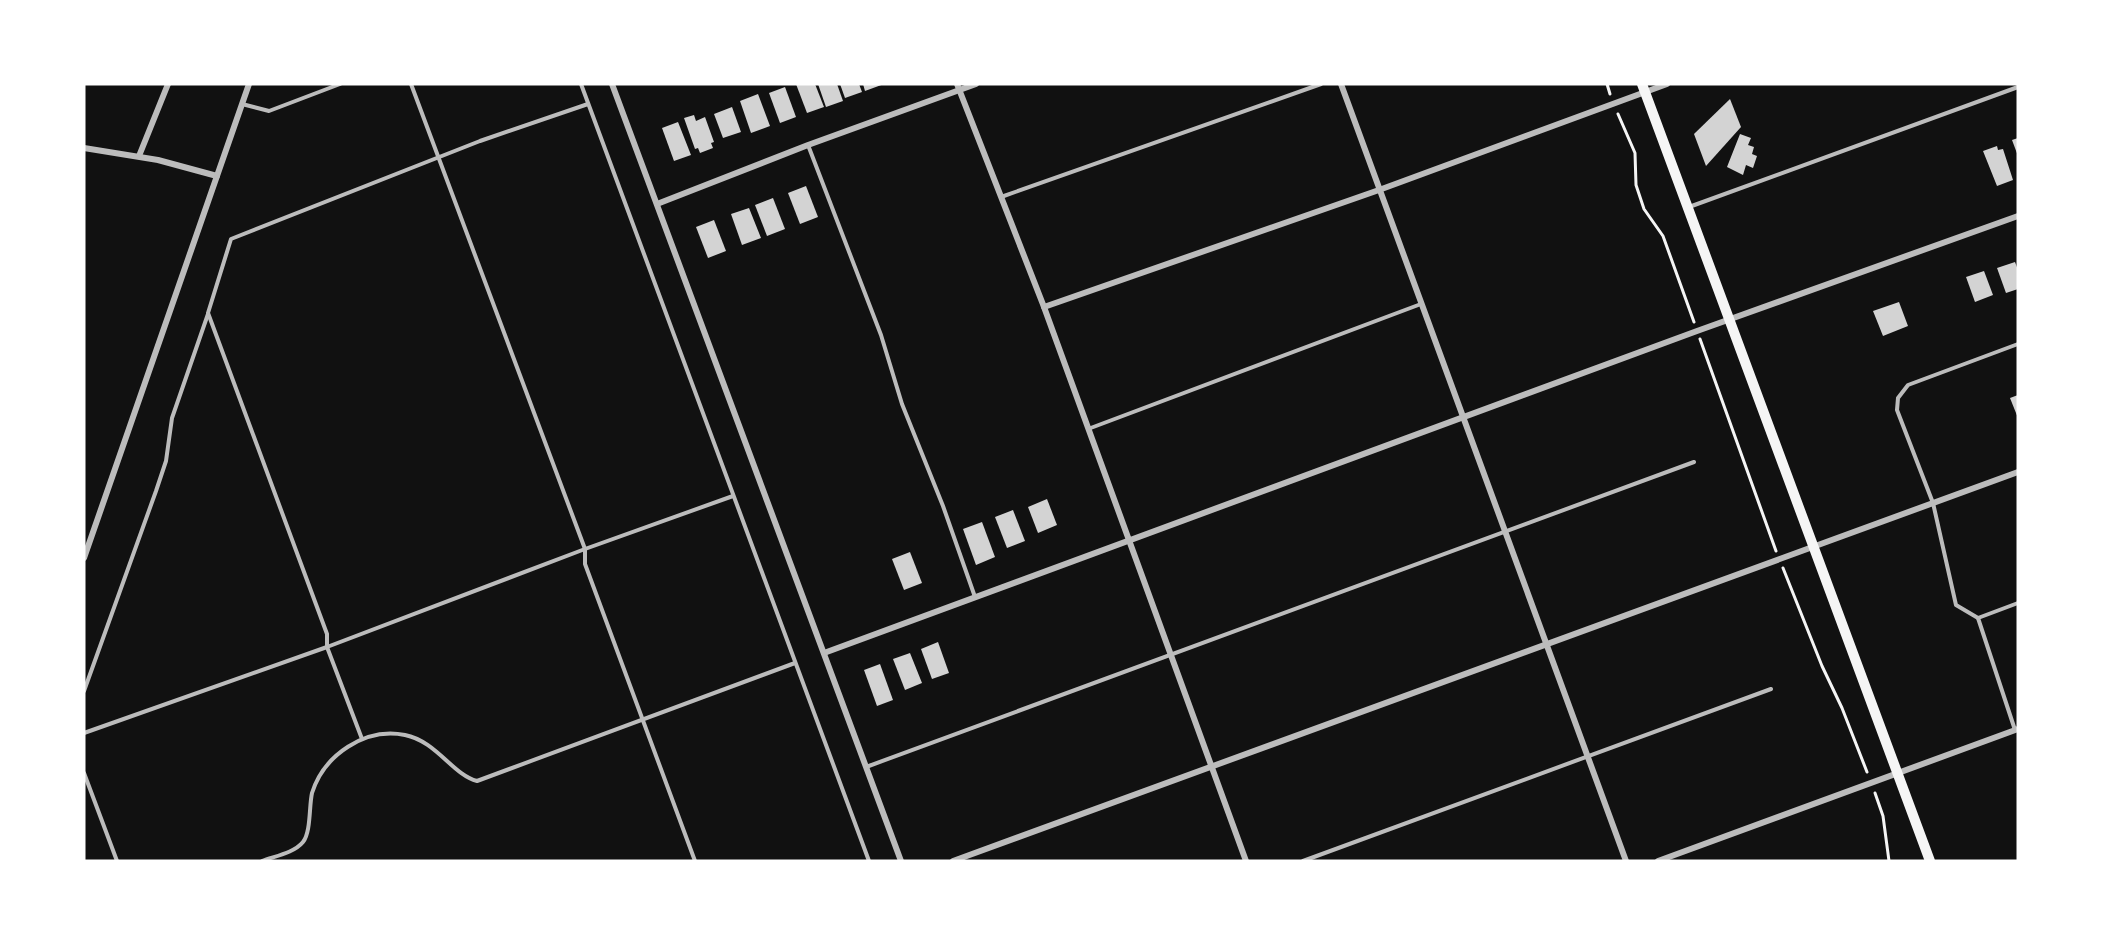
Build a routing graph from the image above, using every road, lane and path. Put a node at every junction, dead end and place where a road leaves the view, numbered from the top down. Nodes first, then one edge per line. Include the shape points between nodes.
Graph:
1 (168, 84) edge
2 (249, 84) edge
3 (340, 84) edge
4 (411, 84) edge
5 (580, 84) edge
6 (612, 84) edge
7 (976, 84) edge
8 (1321, 84) edge
9 (1341, 84) edge
10 (1607, 84) edge
11 (1667, 84) edge
12 (958, 87) edge
13 (2018, 87) edge
14 (1643, 88) edge
15 (242, 104) junction
16 (588, 104) junction
17 (1614, 105) junction
18 (808, 145) junction
19 (84, 148) edge
20 (139, 156) junction
21 (440, 157) junction
22 (217, 176) junction
23 (1379, 190) junction
24 (1001, 197) junction
25 (657, 204) junction
26 (1687, 208) junction
27 (2018, 216) edge
28 (1421, 304) junction
29 (1044, 307) junction
30 (208, 313) junction
31 (1729, 321) junction
32 (1697, 331) junction
33 (2018, 344) edge
34 (1463, 417) junction
35 (1088, 429) junction
36 (1694, 462) dead end
37 (2018, 472) edge
38 (733, 496) junction
39 (1933, 503) junction
40 (1505, 533) junction
41 (88, 536) edge
42 (1128, 540) junction
43 (1812, 548) junction
44 (585, 549) junction
45 (84, 558) edge
46 (1780, 559) junction
47 (975, 598) junction
48 (2018, 603) edge
49 (1978, 618) junction
50 (1546, 645) junction
51 (327, 647) junction
52 (824, 653) junction
53 (1170, 654) junction
54 (795, 663) junction
55 (1771, 688) dead end
56 (84, 691) edge
57 (644, 720) junction
58 (2017, 729) edge
59 (84, 734) edge
60 (362, 739) junction
61 (1587, 756) junction
62 (866, 766) junction
63 (1210, 766) junction
64 (84, 773) edge
65 (1898, 773) junction
66 (1871, 782) junction
67 (117, 861) edge
68 (262, 861) edge
69 (695, 861) edge
70 (869, 861) edge
71 (901, 861) edge
72 (953, 861) edge
73 (1246, 861) edge
74 (1303, 861) edge
75 (1626, 861) edge
76 (1658, 861) edge
77 (1889, 861) edge
78 (1930, 861) edge

1 - 20 street
2 - 15 street
3 - 15 lane via 269,111
4 - 21 lane
5 - 16 lane
6 - 25 street
7 - 12 street
8 - 24 lane
9 - 23 street
10 - 17 path
11 - 14 street
12 - 18 street
12 - 24 street
13 - 26 lane
14 - 17 street
14 - 26 main road
15 - 22 street
16 - 21 lane
16 - 38 lane
17 - 23 street
17 - 32 path via 1635,153 1636,185 1644,209 1663,236
18 - 25 street
18 - 47 lane
19 - 20 street
20 - 22 street
21 - 30 lane via 231,239
21 - 44 lane
22 - 41 street
23 - 28 street
23 - 29 street
24 - 29 street
25 - 52 street
26 - 31 main road
27 - 31 street
28 - 34 street
28 - 35 lane
29 - 35 street
30 - 51 lane via 327,634
30 - 56 lane via 172,418 156,491
31 - 32 street
31 - 43 main road
32 - 34 street
32 - 46 path
33 - 39 lane via 1908,385 1898,398 1897,410
34 - 40 street
34 - 42 street
35 - 42 street
36 - 40 lane
37 - 39 street
38 - 44 lane
38 - 54 lane
39 - 43 street
39 - 49 lane via 1956,605
40 - 50 street
40 - 53 lane
41 - 45 street
42 - 47 street
42 - 53 street
43 - 46 street
43 - 65 main road
44 - 51 lane
44 - 57 lane via 585,564
46 - 50 street
46 - 66 path
47 - 52 street
48 - 49 lane
49 - 58 lane
50 - 61 street
50 - 63 street
51 - 59 lane
51 - 60 lane
52 - 62 street
53 - 62 lane
53 - 63 street
54 - 57 lane
54 - 70 lane
55 - 61 lane
57 - 60 lane via 477,781 469,779 436,750 411,737 392,734
57 - 69 lane
58 - 65 street
60 - 68 lane via 338,754 319,777 312,794 305,840 297,848
61 - 74 lane
61 - 75 street
62 - 71 street
63 - 72 street
63 - 73 street
64 - 67 lane
65 - 66 street
65 - 78 main road
66 - 76 street
66 - 77 path via 1883,816

